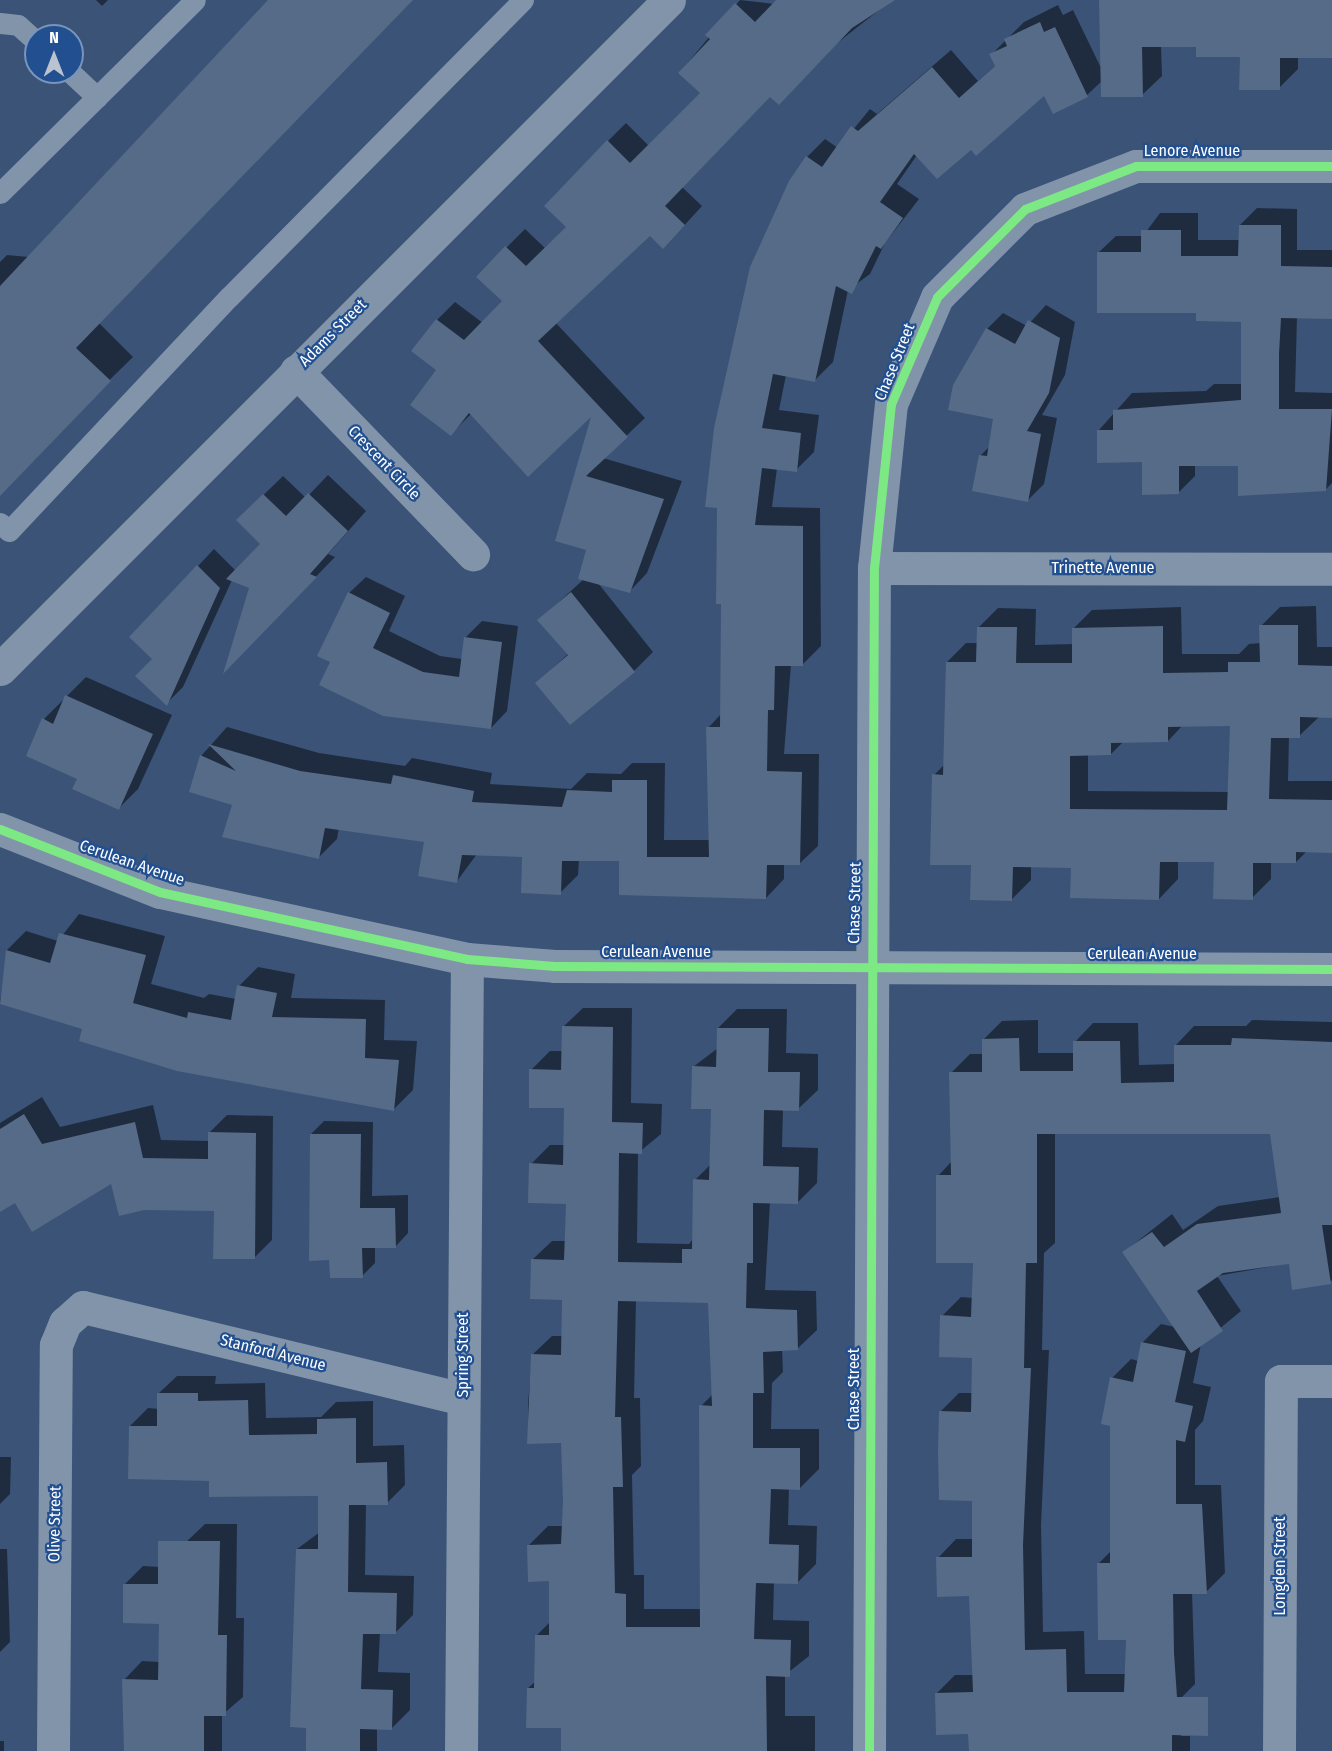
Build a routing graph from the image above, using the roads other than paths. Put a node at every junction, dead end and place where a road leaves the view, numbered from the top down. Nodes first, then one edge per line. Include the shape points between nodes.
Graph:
1 (195, 0) edge
2 (523, 0) edge
3 (669, 0) edge
4 (0, 23) edge
5 (24, 30) edge
6 (82, 84) edge
7 (97, 97) junction
8 (1332, 166) edge
9 (0, 193) edge
10 (1025, 208) joint
11 (296, 371) junction
12 (0, 523) edge
13 (473, 554) dead end
14 (874, 568) junction
15 (1332, 569) edge
16 (0, 669) edge
17 (0, 829) edge
18 (467, 959) junction
19 (869, 968) junction
20 (1332, 969) edge
21 (83, 1307) joint
22 (1332, 1381) edge
23 (463, 1399) junction
24 (53, 1751) edge
25 (462, 1751) edge
26 (869, 1751) edge
27 (1279, 1751) edge

1 - 7 lane
2 - 12 lane via 229,297 9,531
3 - 11 street, Adams Street
4 - 5 lane via 18,25
6 - 7 lane
7 - 9 lane
8 - 10 street, Lenore Avenue via 1136,166
10 - 14 street, Chase Street via 938,297 891,404
11 - 13 street, Crescent Circle
11 - 16 street, Adams Street
14 - 15 street, Trinette Avenue
14 - 19 street, Chase Street
17 - 18 street, Cerulean Avenue via 160,892
18 - 19 street, Cerulean Avenue via 555,966
18 - 23 street, Spring Street
19 - 20 street, Cerulean Avenue
19 - 26 street, Chase Street
21 - 23 street, Stanford Avenue
21 - 24 street, Olive Street via 65,1323 56,1345
22 - 27 street, Longden Street via 1281,1381
23 - 25 street, Spring Street

